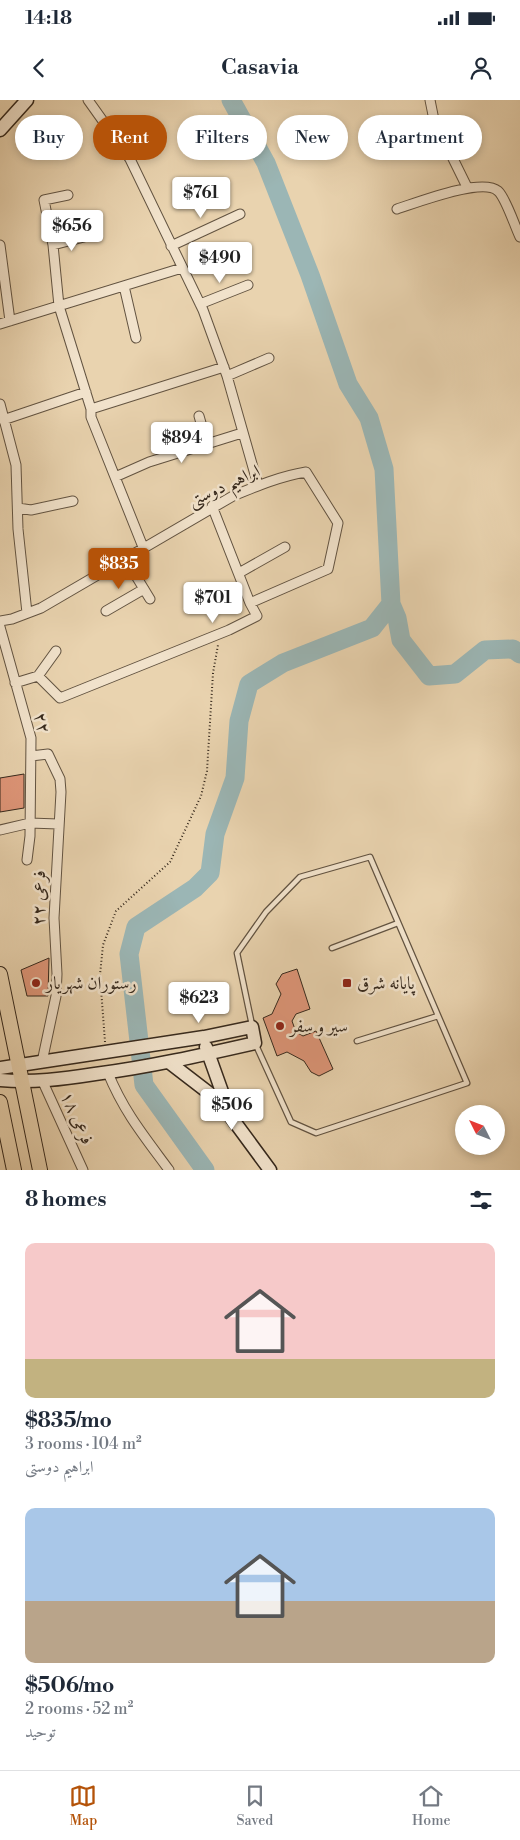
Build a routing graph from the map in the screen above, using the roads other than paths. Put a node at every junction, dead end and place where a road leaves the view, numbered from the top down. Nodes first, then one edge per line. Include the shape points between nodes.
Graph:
1 (26, 100) edge
2 (88, 100) edge
3 (430, 100) edge
4 (0, 130) edge
5 (467, 187) junction
6 (68, 194) dead end
7 (397, 210) dead end
8 (240, 214) dead end
9 (84, 237) dead end
10 (520, 237) edge
11 (0, 245) edge
12 (53, 245) junction
13 (172, 246) junction
14 (182, 268) junction
15 (248, 285) dead end
16 (124, 286) junction
17 (200, 304) junction
18 (59, 306) junction
19 (10, 321) junction
20 (0, 324) edge
21 (136, 338) dead end
22 (269, 358) dead end
23 (225, 371) junction
24 (86, 392) junction
25 (0, 404) edge
26 (91, 409) junction
27 (199, 416) dead end
28 (4, 420) junction
29 (242, 433) junction
30 (207, 444) junction
31 (115, 477) junction
32 (258, 485) junction
33 (72, 500) dead end
34 (212, 506) junction
35 (18, 508) junction
36 (285, 547) dead end
37 (143, 548) junction
38 (125, 558) junction
39 (239, 573) junction
40 (144, 589) junction
41 (150, 599) dead end
42 (250, 603) junction
43 (106, 611) dead end
44 (26, 613) junction
45 (0, 621) edge
46 (0, 627) edge
47 (56, 651) dead end
48 (38, 676) junction
49 (15, 683) junction
50 (31, 756) junction
51 (30, 823) junction
52 (58, 824) junction
53 (0, 830) edge
54 (27, 860) dead end
55 (398, 923) junction
56 (332, 948) dead end
57 (0, 974) edge
58 (438, 1016) junction
59 (252, 1027) junction
60 (204, 1038) junction
61 (357, 1041) dead end
62 (256, 1043) junction
63 (207, 1054) junction
64 (42, 1062) junction
65 (170, 1063) junction
66 (20, 1066) junction
67 (0, 1068) edge
68 (108, 1072) junction
69 (0, 1080) edge
70 (42, 1080) junction
71 (23, 1082) junction
72 (0, 1102) edge
73 (231, 1117) junction
74 (4, 1144) edge
75 (14, 1170) edge
76 (40, 1170) edge
77 (82, 1170) edge
78 (169, 1170) edge
79 (270, 1170) edge

1 - 4 street
2 - 13 street via 130,159
3 - 5 street via 434,120
5 - 7 street
5 - 10 street via 497,190
6 - 12 street via 44,200
8 - 13 street
9 - 12 street
11 - 19 street
12 - 18 street
13 - 14 street
14 - 16 street
14 - 17 street
15 - 17 street
16 - 18 street
16 - 21 street
17 - 23 street
18 - 19 street
18 - 24 street
19 - 20 street
22 - 23 street
23 - 26 street
23 - 29 street
24 - 26 street
24 - 28 street
25 - 28 street
26 - 31 street via 91,418
27 - 30 street
28 - 35 street via 16,465
29 - 30 street
29 - 32 street
30 - 31 street via 149,462
31 - 37 street
32 - 34 street, ابراهیم دوستی
32 - 42 street, ابراهیم دوستی via 306,472 338,524 328,569
33 - 35 street via 30,510
34 - 37 street, ابراهیم دوستی
34 - 39 street
35 - 44 street
36 - 39 street
37 - 38 street, ابراهیم دوستی
38 - 40 street
38 - 44 street, ابراهیم دوستی via 41,608
39 - 42 street
40 - 41 street
40 - 43 street
42 - 48 street via 257,616 60,698
44 - 45 street, ابراهیم دوستی
46 - 49 street, ۲۲
47 - 48 street
48 - 49 street
49 - 50 street, ۲۲ via 31,738
50 - 51 street, ۲۲
50 - 52 street, فرعی ۲۲ via 48,754 60,779
51 - 52 street
51 - 53 street
51 - 54 street, ۲۲
52 - 64 street, فرعی ۲۲ via 54,918 56,988
55 - 56 lane
55 - 58 lane
55 - 59 lane via 370,856 300,877 266,912 237,953
57 - 66 main road
58 - 61 lane
58 - 62 lane via 467,1083 316,1133 291,1122
59 - 60 street
59 - 62 street
60 - 63 street
60 - 64 street
62 - 63 street
63 - 65 street
63 - 73 street
64 - 66 street
65 - 68 street
65 - 73 street via 209,1093
66 - 67 street
66 - 71 main road
68 - 70 street
68 - 78 street via 134,1125
69 - 71 street
70 - 71 street
70 - 77 street, فرعی ۱۸
71 - 76 main road
72 - 74 main road
73 - 79 street
74 - 75 main road

